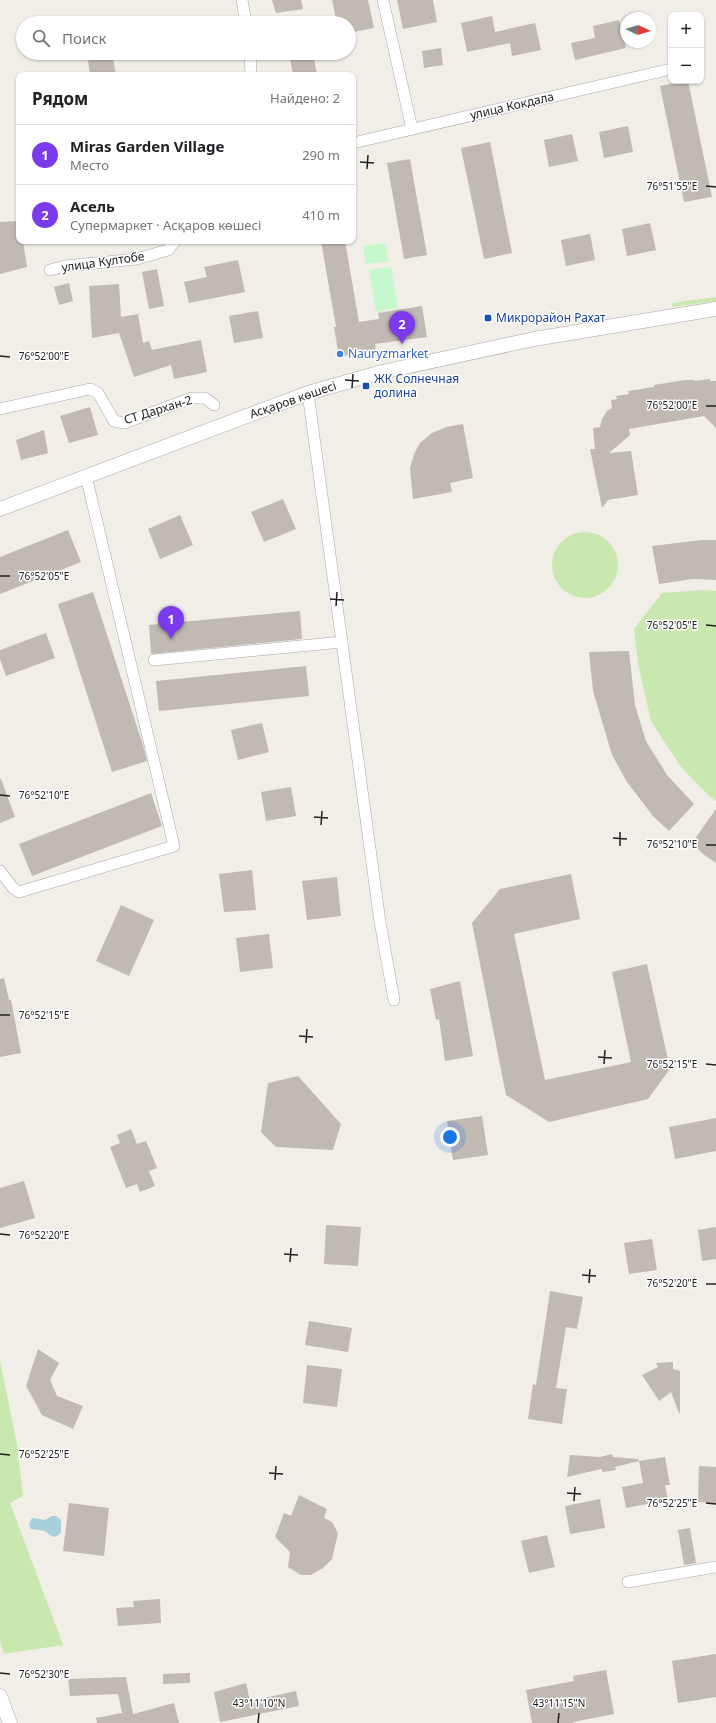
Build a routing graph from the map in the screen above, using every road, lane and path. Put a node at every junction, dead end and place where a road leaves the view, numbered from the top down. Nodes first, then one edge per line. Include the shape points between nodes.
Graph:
1 (242, 0) edge
2 (383, 0) edge
3 (245, 16) edge
4 (250, 60) edge
5 (668, 70) edge
6 (251, 72) edge
7 (412, 129) junction
8 (356, 142) edge
9 (173, 244) edge
10 (50, 270) dead end
11 (716, 309) edge
12 (308, 393) junction
13 (214, 405) dead end
14 (0, 409) edge
15 (86, 476) junction
16 (0, 509) edge
17 (342, 642) junction
18 (154, 660) dead end
19 (0, 871) edge
20 (394, 1000) dead end
21 (716, 1567) edge
22 (628, 1582) dead end
23 (0, 1696) edge
24 (10, 1723) edge

1 - 3 street
2 - 7 street
4 - 6 street
5 - 7 street, улица Кокдала
7 - 8 street, улица Кокдала
9 - 10 street, улица Култобе via 168,250 137,259 65,266
11 - 12 street, Асқаров көшесі via 534,338 382,372
12 - 15 street, Асқаров көшесі
12 - 17 street
13 - 14 street, СТ Дархан-2 via 205,398 192,398 124,423 114,421 98,393 90,389
15 - 16 street, Асқаров көшесі
15 - 19 street via 174,846 19,892
17 - 18 street
17 - 20 street via 378,907
21 - 22 street
23 - 24 street

